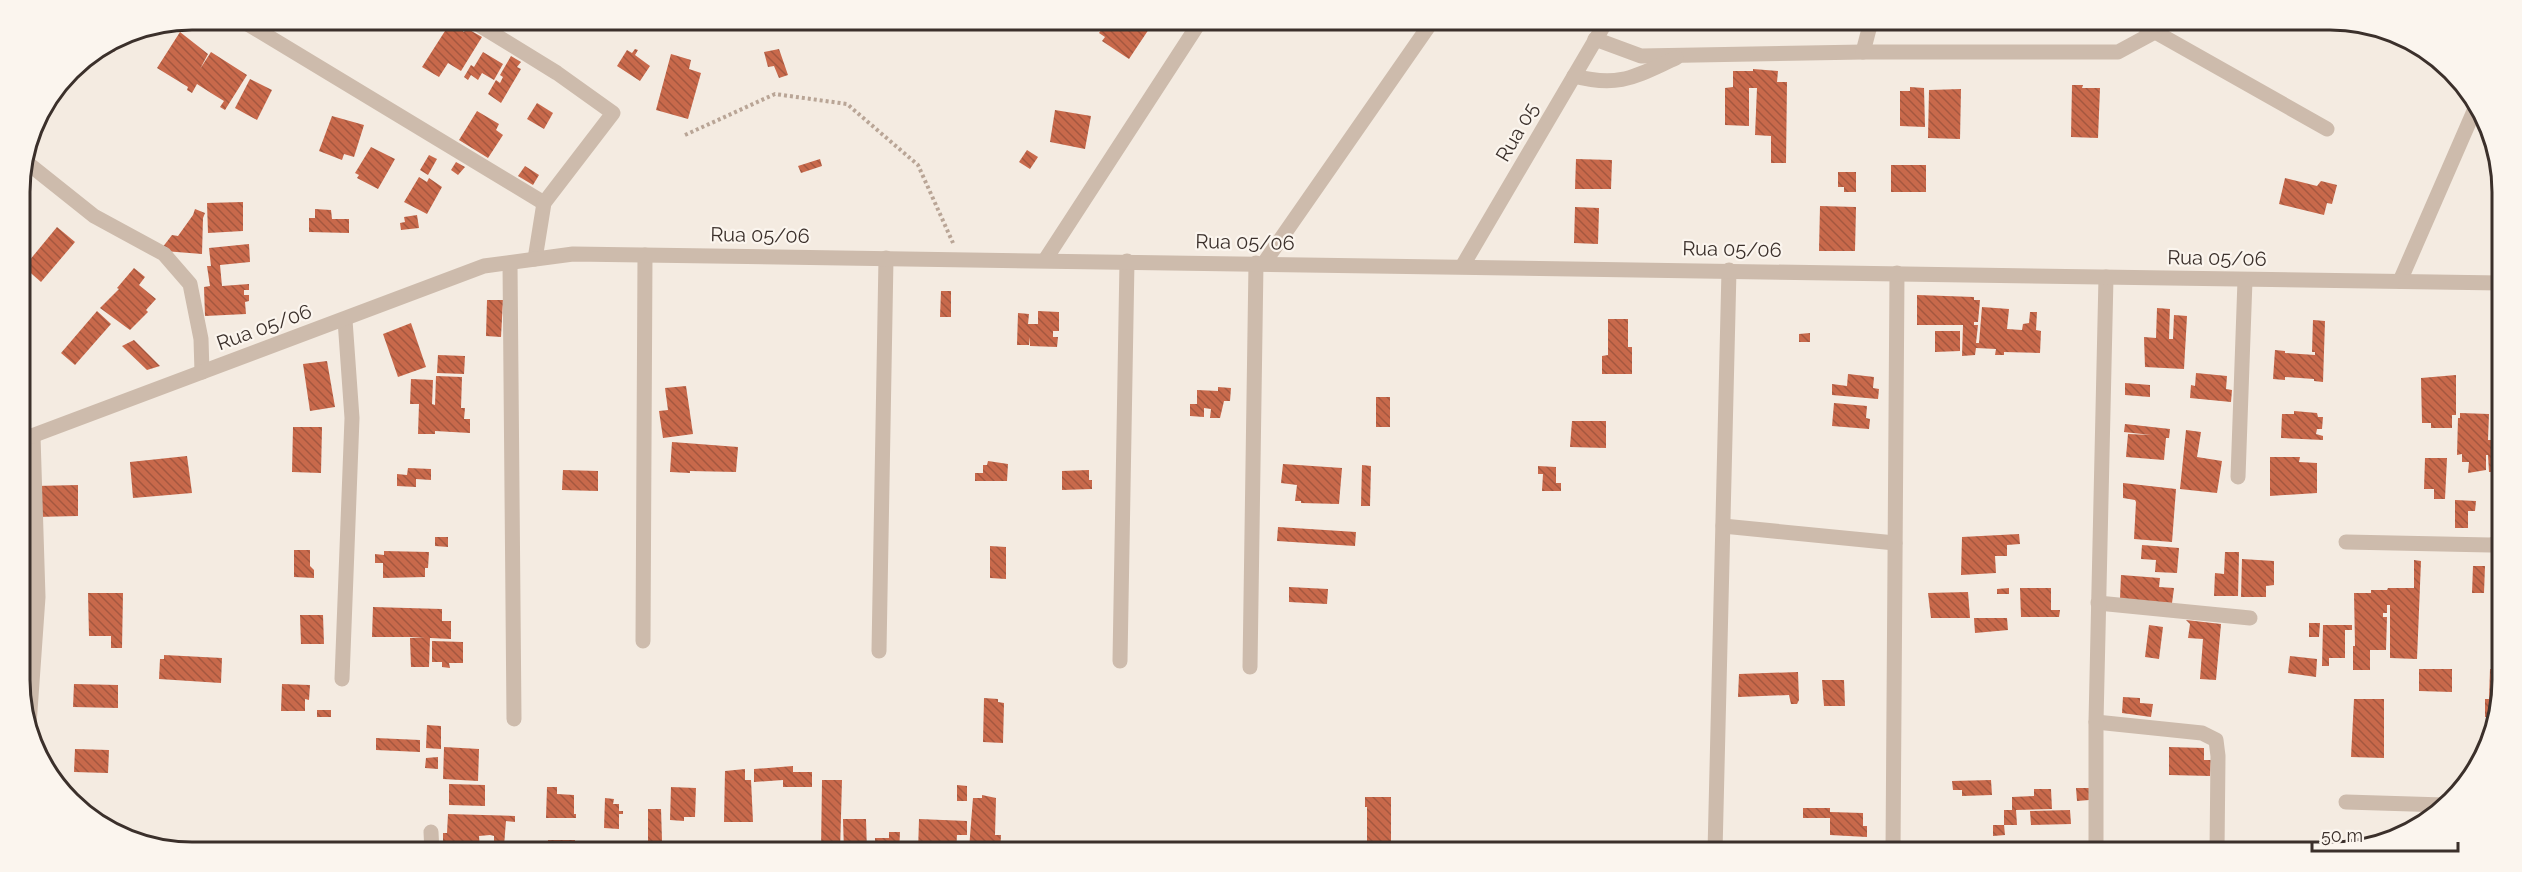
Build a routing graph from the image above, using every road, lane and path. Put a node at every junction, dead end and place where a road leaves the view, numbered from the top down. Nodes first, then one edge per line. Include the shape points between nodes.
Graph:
1 (258, 30) edge
2 (487, 30) edge
3 (1195, 30) edge
4 (1426, 30) edge
5 (1601, 30) edge
6 (1869, 30) edge
7 (2152, 30) edge
8 (2155, 32) junction
9 (1596, 39) junction
10 (1863, 52) junction
11 (1682, 55) junction
12 (1574, 76) junction
13 (2472, 115) edge
14 (2327, 129) dead end
15 (686, 135) dead end
16 (32, 167) edge
17 (544, 202) junction
18 (645, 255) junction
19 (886, 258) junction
20 (535, 259) junction
21 (960, 259) junction
22 (1046, 260) junction
23 (1127, 261) junction
24 (510, 262) junction
25 (1260, 263) junction
26 (1463, 265) junction
27 (1729, 270) junction
28 (1897, 273) junction
29 (2106, 277) junction
30 (2245, 280) junction
31 (2400, 282) junction
32 (2492, 283) edge
33 (345, 320) junction
34 (202, 372) junction
35 (30, 437) edge
36 (2238, 477) dead end
37 (30, 481) edge
38 (1723, 526) junction
39 (2346, 542) dead end
40 (1895, 543) junction
41 (2492, 544) edge
42 (2098, 603) junction
43 (2250, 618) dead end
44 (643, 641) dead end
45 (879, 651) dead end
46 (1120, 661) dead end
47 (1250, 667) dead end
48 (342, 679) dead end
49 (31, 697) edge
50 (514, 719) dead end
51 (2096, 722) junction
52 (2346, 802) dead end
53 (2433, 804) edge
54 (431, 832) dead end
55 (432, 842) edge
56 (1715, 842) edge
57 (1893, 842) edge
58 (2096, 842) edge
59 (2217, 842) edge

1 - 17 street
2 - 17 street via 613,113
3 - 22 street
4 - 25 street
5 - 9 street, Rua 05
6 - 10 street
7 - 8 street
8 - 10 street via 2118,52
8 - 14 street
9 - 11 street via 1641,56
9 - 12 street, Rua 05
10 - 11 street
11 - 12 street via 1628,80 1595,81
12 - 26 street, Rua 05
13 - 31 street
15 - 21 path via 776,94 847,104 918,165
16 - 34 street via 94,216 164,254 190,284 201,339
17 - 20 street
18 - 19 street, Rua 05/06
18 - 20 street, Rua 05/06 via 573,254
18 - 44 street
19 - 21 street, Rua 05/06
19 - 45 street
20 - 24 street, Rua 05/06
21 - 22 street, Rua 05/06
22 - 23 street, Rua 05/06
23 - 25 street, Rua 05/06
23 - 46 street
24 - 33 street, Rua 05/06 via 484,266
24 - 50 street
25 - 26 street, Rua 05/06
25 - 47 street
26 - 27 street, Rua 05/06
27 - 28 street, Rua 05/06
27 - 38 street
28 - 29 street, Rua 05/06
28 - 40 street
29 - 30 street, Rua 05/06
29 - 42 street
30 - 31 street, Rua 05/06
30 - 36 street
31 - 32 street, Rua 05/06
33 - 34 street, Rua 05/06
33 - 48 street via 352,418
34 - 35 street, Rua 05/06
37 - 49 street via 38,597
38 - 40 street
38 - 56 street
39 - 41 street
40 - 57 street
42 - 43 street
42 - 51 street
51 - 58 street
51 - 59 street via 2202,733 2216,740
52 - 53 street
54 - 55 street

